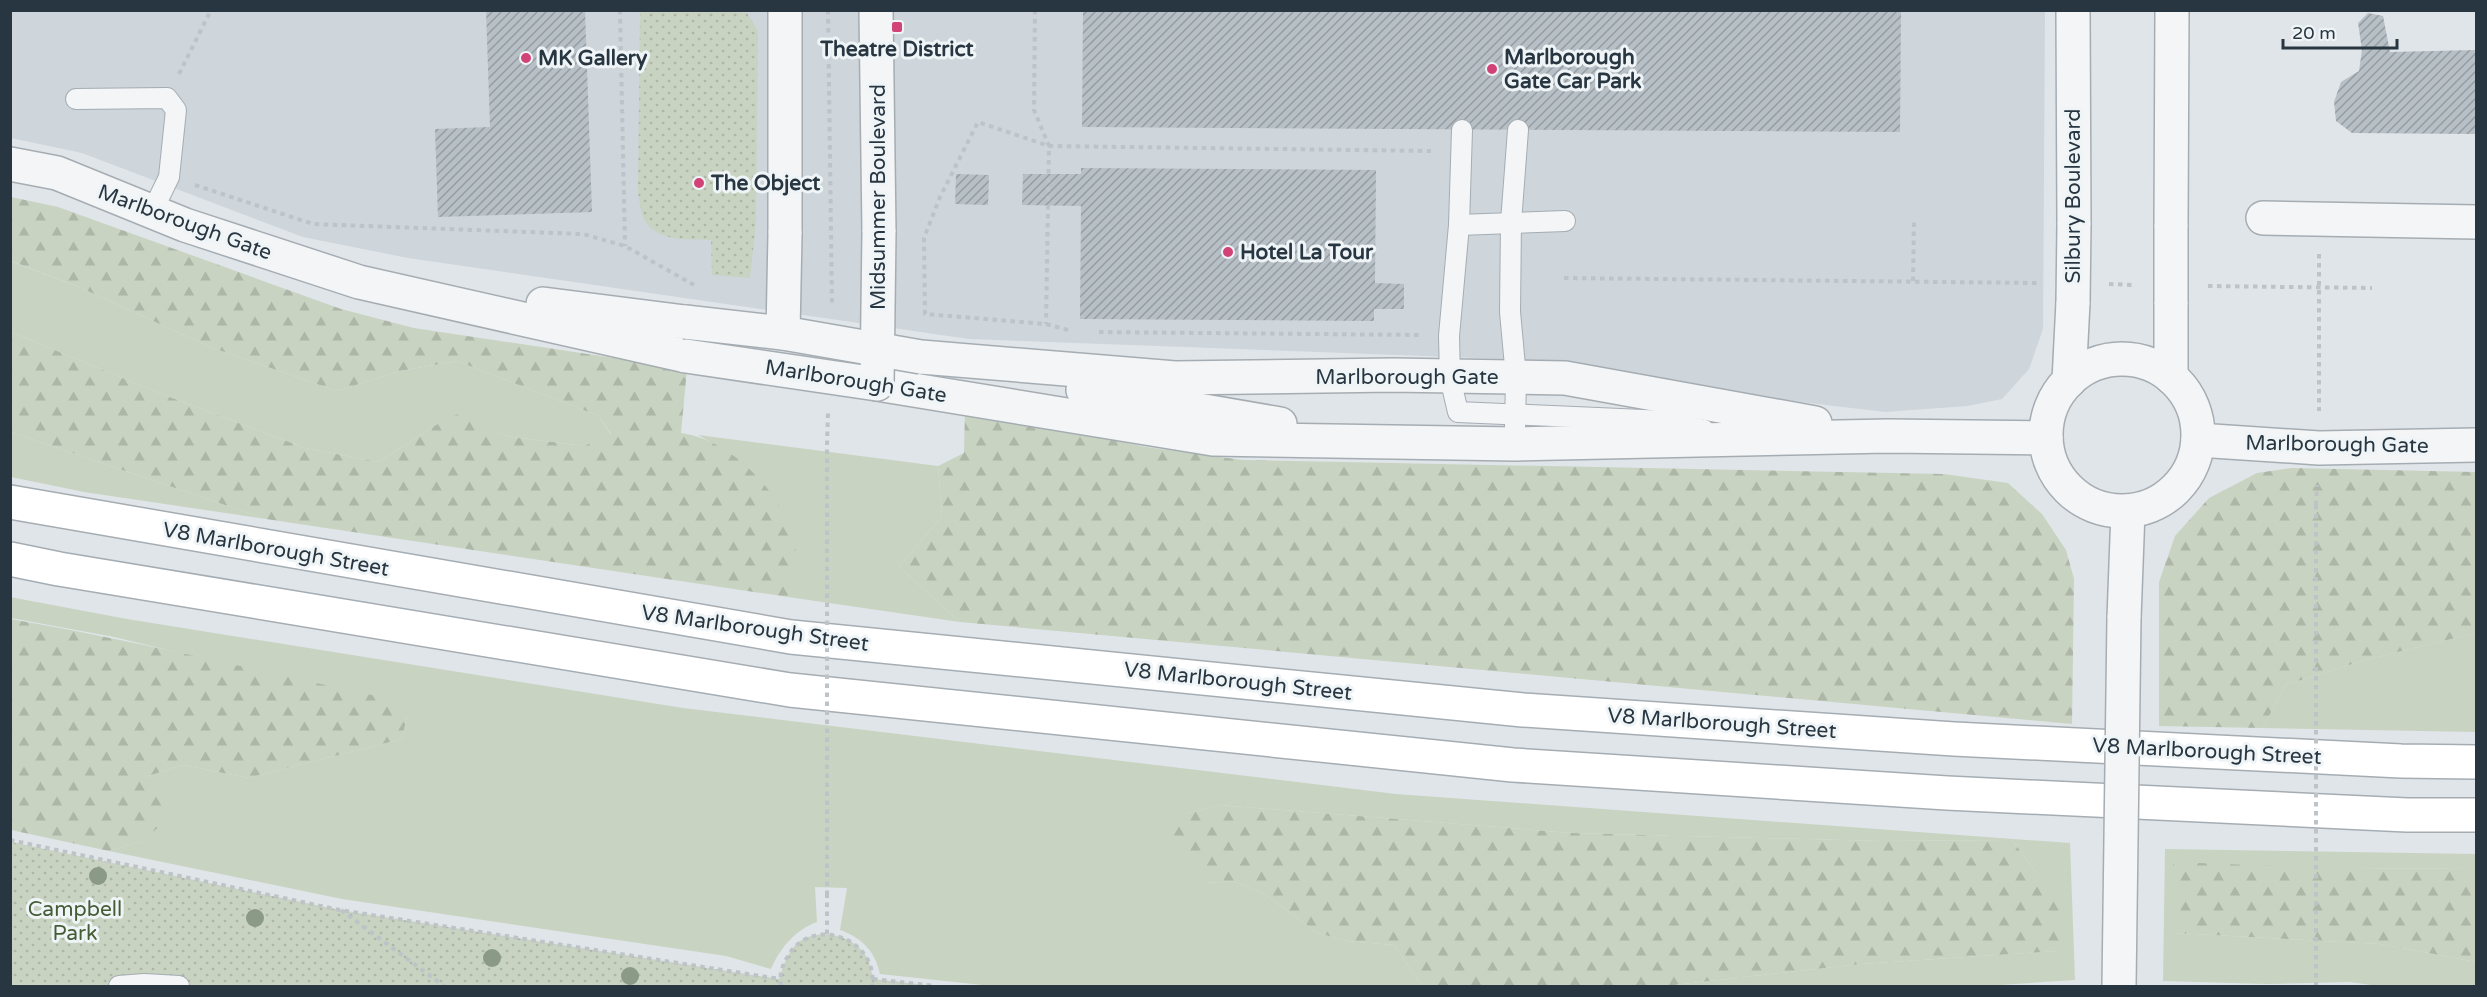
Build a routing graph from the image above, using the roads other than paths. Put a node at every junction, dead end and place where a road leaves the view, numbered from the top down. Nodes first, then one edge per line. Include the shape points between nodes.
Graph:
1 (785, 10) edge
2 (876, 10) edge
3 (2073, 10) edge
4 (2172, 10) edge
5 (76, 99) dead end
6 (1462, 130) dead end
7 (1518, 130) dead end
8 (10, 164) edge
9 (152, 212) junction
10 (2263, 218) dead end
11 (1566, 221) dead end
12 (1511, 222) junction
13 (2476, 222) edge
14 (1460, 225) junction
15 (359, 282) junction
16 (783, 333) junction
17 (878, 350) junction
18 (962, 375) junction
19 (1516, 377) junction
20 (2171, 377) junction
21 (1450, 378) junction
22 (2069, 381) junction
23 (877, 384) junction
24 (1515, 429) junction
25 (1888, 436) junction
26 (2046, 438) junction
27 (2198, 440) junction
28 (2476, 445) edge
29 (10, 502) edge
30 (2128, 511) junction
31 (10, 559) edge
32 (2476, 762) edge
33 (2476, 815) edge
34 (119, 987) edge
35 (179, 987) edge
36 (2119, 987) edge

1 - 16 street, bridge
2 - 17 street, Midsummer Boulevard, bridge
3 - 22 street, Silbury Boulevard, bridge via 2074,225
4 - 20 street, bridge
5 - 9 lane via 166,98 176,110 169,177
6 - 14 lane
7 - 12 lane
8 - 9 street, Marlborough Gate via 57,173
9 - 15 street, Marlborough Gate
10 - 13 street
11 - 12 lane
12 - 14 lane
12 - 19 lane via 1510,312
14 - 21 lane via 1449,336
15 - 16 street, Marlborough Gate, bridge
15 - 23 street, Marlborough Gate, bridge via 686,356
16 - 17 street, Marlborough Gate, bridge
17 - 18 street, Marlborough Gate, bridge via 921,357
17 - 23 street, Midsummer Boulevard, bridge
18 - 21 street, Marlborough Gate
18 - 23 street, Marlborough Gate
18 - 24 street, Marlborough Gate via 1213,439 1359,440
19 - 21 street, Marlborough Gate
19 - 24 lane
19 - 25 street, Marlborough Gate via 1565,378
20 - 22 street via 2152,365 2131,359 2108,360
20 - 27 street via 2192,406
21 - 24 lane via 1458,412
22 - 26 street via 2056,398
24 - 25 street, Marlborough Gate via 1745,439
25 - 26 street, Marlborough Gate
26 - 30 street via 2051,462 2063,483 2081,499 2104,509
27 - 28 street, Marlborough Gate via 2319,448
27 - 30 street via 2194,462 2183,481 2168,496
29 - 32 main road, V8 Marlborough Street via 791,637 1535,711 1953,739
30 - 36 street, bridge
31 - 33 main road via 790,690 1489,763 1935,792
34 - 35 lane

